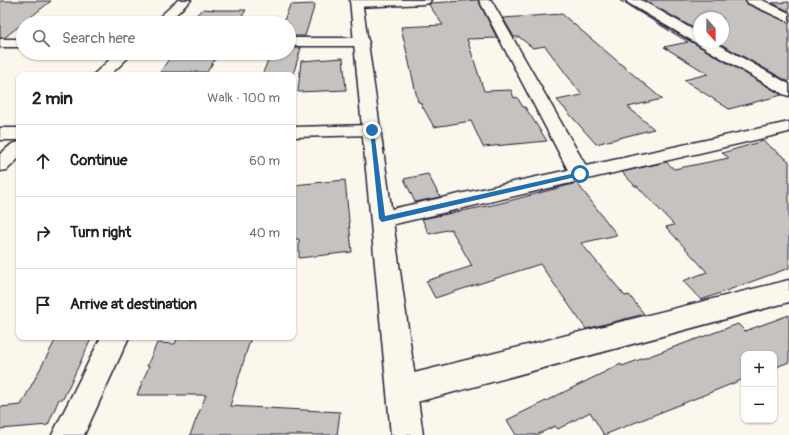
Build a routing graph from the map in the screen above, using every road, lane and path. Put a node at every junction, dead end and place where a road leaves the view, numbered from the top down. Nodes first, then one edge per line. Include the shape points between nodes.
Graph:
1 (185, 0) edge
2 (426, 0) edge
3 (485, 0) edge
4 (632, 0) edge
5 (752, 0) edge
6 (357, 2) edge
7 (167, 16) edge
8 (789, 18) edge
9 (693, 36) edge
10 (296, 42) edge
11 (362, 42) junction
12 (0, 43) edge
13 (16, 43) edge
14 (714, 48) edge
15 (118, 60) edge
16 (104, 72) edge
17 (789, 91) edge
18 (789, 127) edge
19 (372, 130) junction
20 (296, 132) edge
21 (0, 134) edge
22 (16, 134) edge
23 (16, 151) edge
24 (0, 165) edge
25 (580, 174) junction
26 (382, 219) junction
27 (789, 291) edge
28 (114, 340) edge
29 (402, 391) junction
30 (68, 435) edge
31 (407, 435) edge

1 - 7 street
2 - 6 street
3 - 25 street
4 - 9 street
5 - 8 street
6 - 11 street
10 - 11 street
11 - 19 street
12 - 13 street
14 - 17 street
15 - 16 street
18 - 25 street
19 - 20 street
19 - 26 street
21 - 22 street
23 - 24 street
25 - 26 street
26 - 29 street
27 - 29 street
28 - 30 street
29 - 31 street

